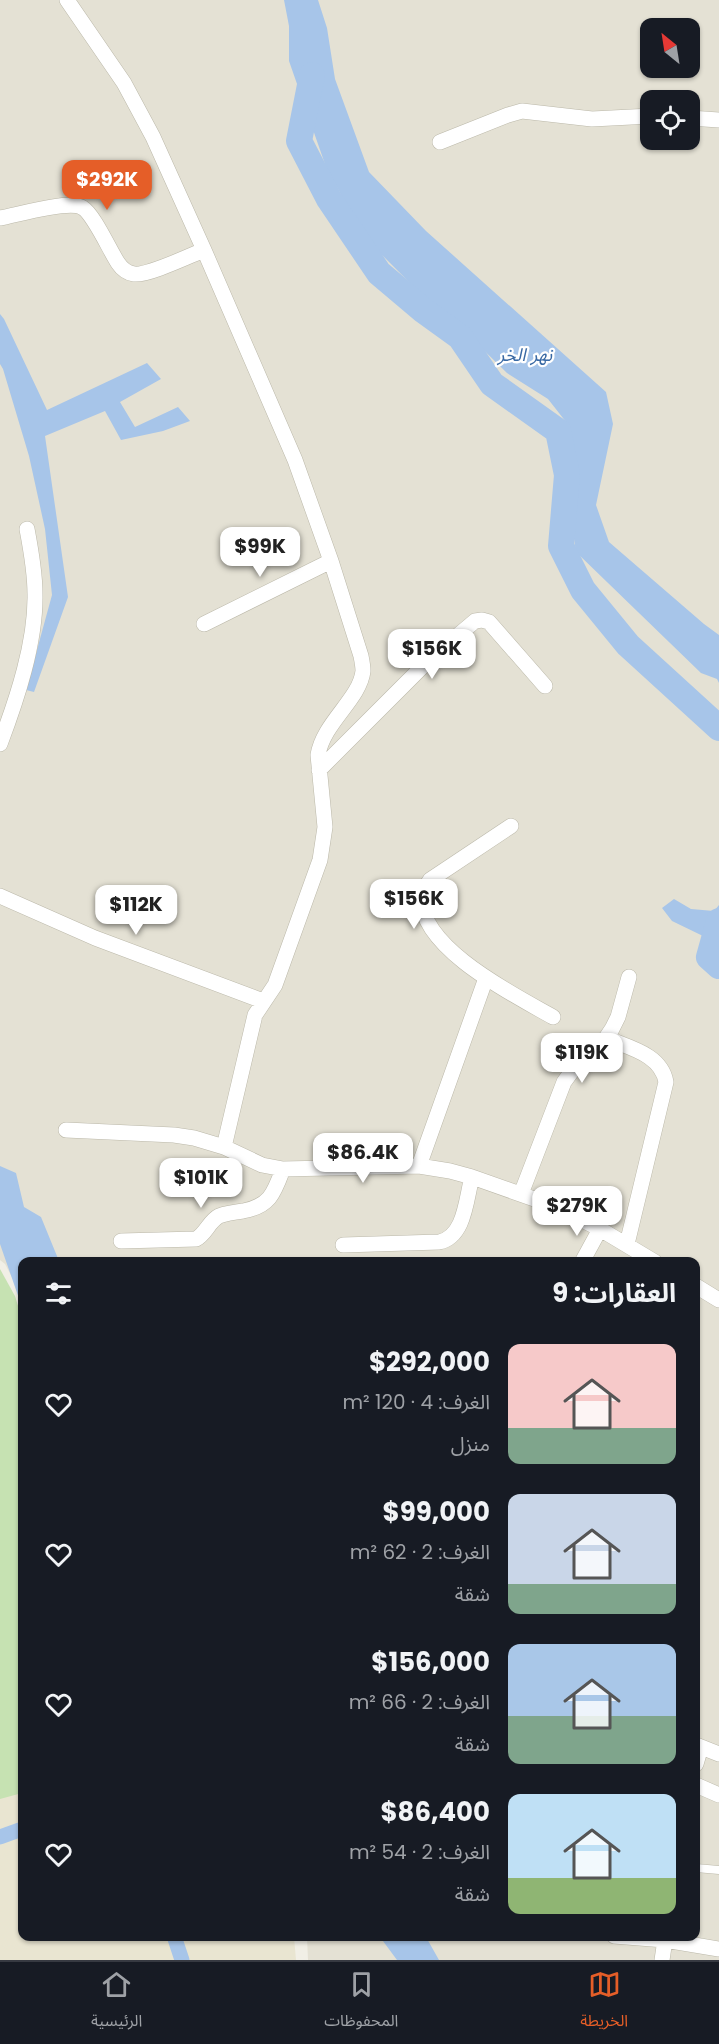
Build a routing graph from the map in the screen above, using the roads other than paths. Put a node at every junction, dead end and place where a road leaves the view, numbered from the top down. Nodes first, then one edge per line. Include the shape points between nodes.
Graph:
1 (67, 0) edge
2 (640, 117) edge
3 (700, 119) edge
4 (719, 120) edge
5 (440, 142) dead end
6 (0, 218) edge
7 (204, 250) junction
8 (27, 529) dead end
9 (331, 561) junction
10 (204, 624) dead end
11 (545, 686) dead end
12 (0, 744) edge
13 (319, 770) junction
14 (511, 826) dead end
15 (0, 896) edge
16 (629, 977) dead end
17 (486, 978) junction
18 (263, 1001) junction
19 (553, 1017) dead end
20 (606, 1038) junction
21 (66, 1131) dead end
22 (224, 1147) junction
23 (419, 1166) junction
24 (283, 1169) junction
25 (472, 1177) junction
26 (521, 1194) junction
27 (600, 1229) junction
28 (121, 1241) dead end
29 (627, 1244) junction
30 (343, 1245) dead end
31 (585, 1257) edge
32 (647, 1257) edge
33 (700, 1288) edge
34 (719, 1300) edge
35 (700, 1747) edge
36 (719, 1754) edge
37 (700, 1786) edge
38 (718, 1791) edge
39 (700, 1868) edge
40 (719, 1870) edge
41 (665, 1941) edge
42 (671, 1941) edge
43 (719, 1949) edge
44 (662, 1960) edge

1 - 7 street via 129,92
2 - 5 street via 592,119 522,111
3 - 4 street
6 - 7 street via 71,204 81,206 118,263 131,273 146,272
7 - 9 street via 295,460
8 - 12 street via 35,595 31,636
9 - 10 street
9 - 13 street via 362,656 363,671 320,744
11 - 13 street via 489,622 475,621 430,659
13 - 18 street via 324,845 275,985
14 - 17 street via 443,869 422,894 422,909 438,937
15 - 18 street via 95,938
16 - 20 street via 618,1017
17 - 19 street
17 - 23 street
18 - 22 street via 252,1025
20 - 26 street via 564,1082
20 - 29 street via 654,1060 666,1082
21 - 22 street via 174,1135
22 - 24 street via 262,1165
23 - 24 street
23 - 25 street
24 - 28 street via 266,1202 220,1216 196,1239
25 - 26 street
25 - 30 street via 459,1227 450,1239
26 - 27 street
27 - 29 street
27 - 31 street
29 - 32 street
33 - 34 street
35 - 36 street
37 - 38 street
39 - 40 lane
41 - 44 street
42 - 43 street

